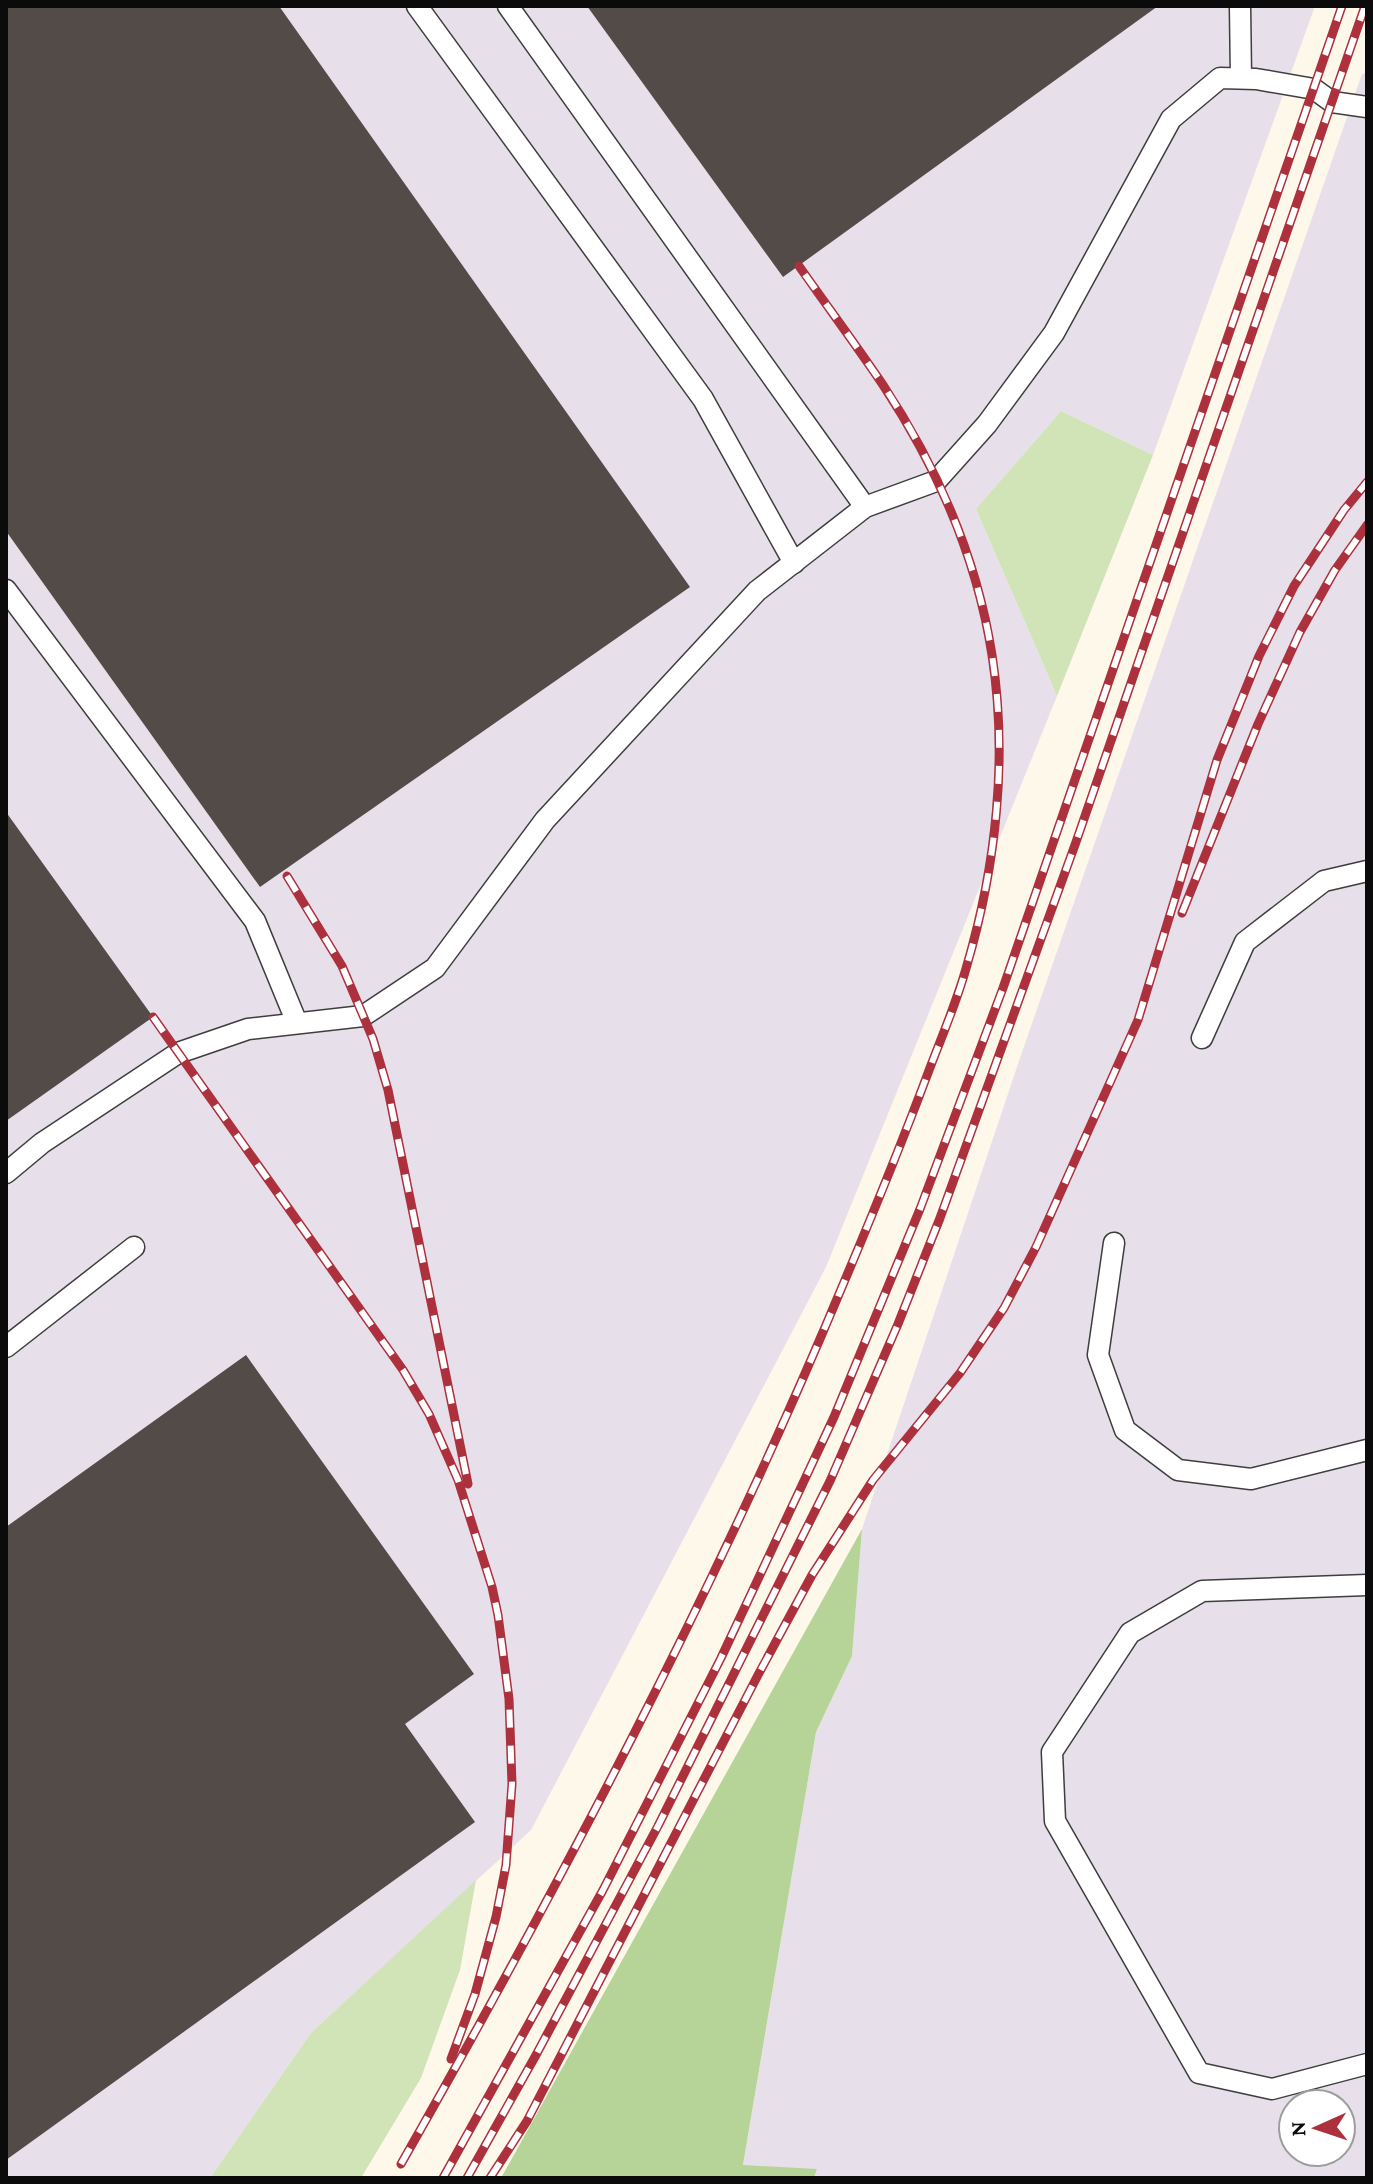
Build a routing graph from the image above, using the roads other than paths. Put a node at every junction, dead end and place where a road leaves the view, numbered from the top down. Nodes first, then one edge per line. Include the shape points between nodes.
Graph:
1 (417, 6) edge
2 (508, 6) edge
3 (1240, 6) edge
4 (1241, 78) junction
5 (1367, 107) edge
6 (865, 507) junction
7 (794, 563) junction
8 (6, 590) edge
9 (1367, 871) edge
10 (297, 1023) junction
11 (1202, 1038) dead end
12 (6, 1173) edge
13 (1114, 1243) dead end
14 (134, 1247) dead end
15 (6, 1347) edge
16 (1367, 1450) edge
17 (1367, 1585) edge
18 (1367, 2064) edge

1 - 7 lane via 703,399
2 - 6 lane
3 - 4 lane
4 - 5 lane via 1314,89 1332,102
4 - 6 lane via 1220,78 1171,119 1054,333 987,424 936,481
6 - 7 lane
7 - 10 lane via 757,591 545,820 435,968 363,1016
8 - 10 lane via 255,921
9 - 11 lane via 1324,881 1245,942
10 - 12 lane via 248,1029 178,1053 42,1143
13 - 16 lane via 1098,1355 1125,1430 1178,1470 1251,1479
14 - 15 lane
17 - 18 lane via 1202,1591 1130,1633 1052,1752 1055,1821 1199,2073 1272,2089

